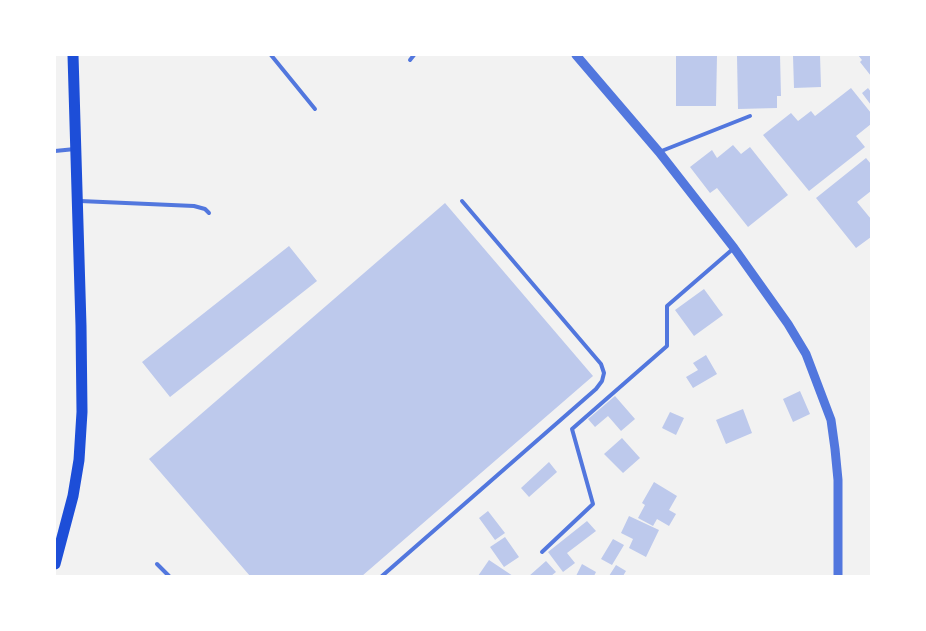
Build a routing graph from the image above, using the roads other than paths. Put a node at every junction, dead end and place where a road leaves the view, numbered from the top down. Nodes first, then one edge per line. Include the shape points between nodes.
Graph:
1 (73, 55) edge
2 (271, 55) edge
3 (414, 55) edge
4 (576, 55) edge
5 (410, 60) dead end
6 (315, 109) dead end
7 (750, 116) dead end
8 (76, 149) junction
9 (55, 151) edge
10 (659, 152) junction
11 (78, 201) junction
12 (462, 201) dead end
13 (209, 213) dead end
14 (734, 248) junction
15 (542, 552) dead end
16 (55, 564) edge
17 (157, 564) dead end
18 (168, 576) edge
19 (382, 576) edge
20 (838, 576) edge

1 - 8 main road
2 - 6 lane
3 - 5 lane
4 - 10 street
7 - 10 lane
8 - 9 lane
8 - 11 main road
10 - 14 street
11 - 13 lane via 194,206
11 - 16 main road via 80,445 73,496
12 - 19 lane via 602,364 604,373 596,388
14 - 15 lane via 667,306 667,346 572,429 593,504
14 - 20 street via 806,354 831,420 838,480
17 - 18 lane

